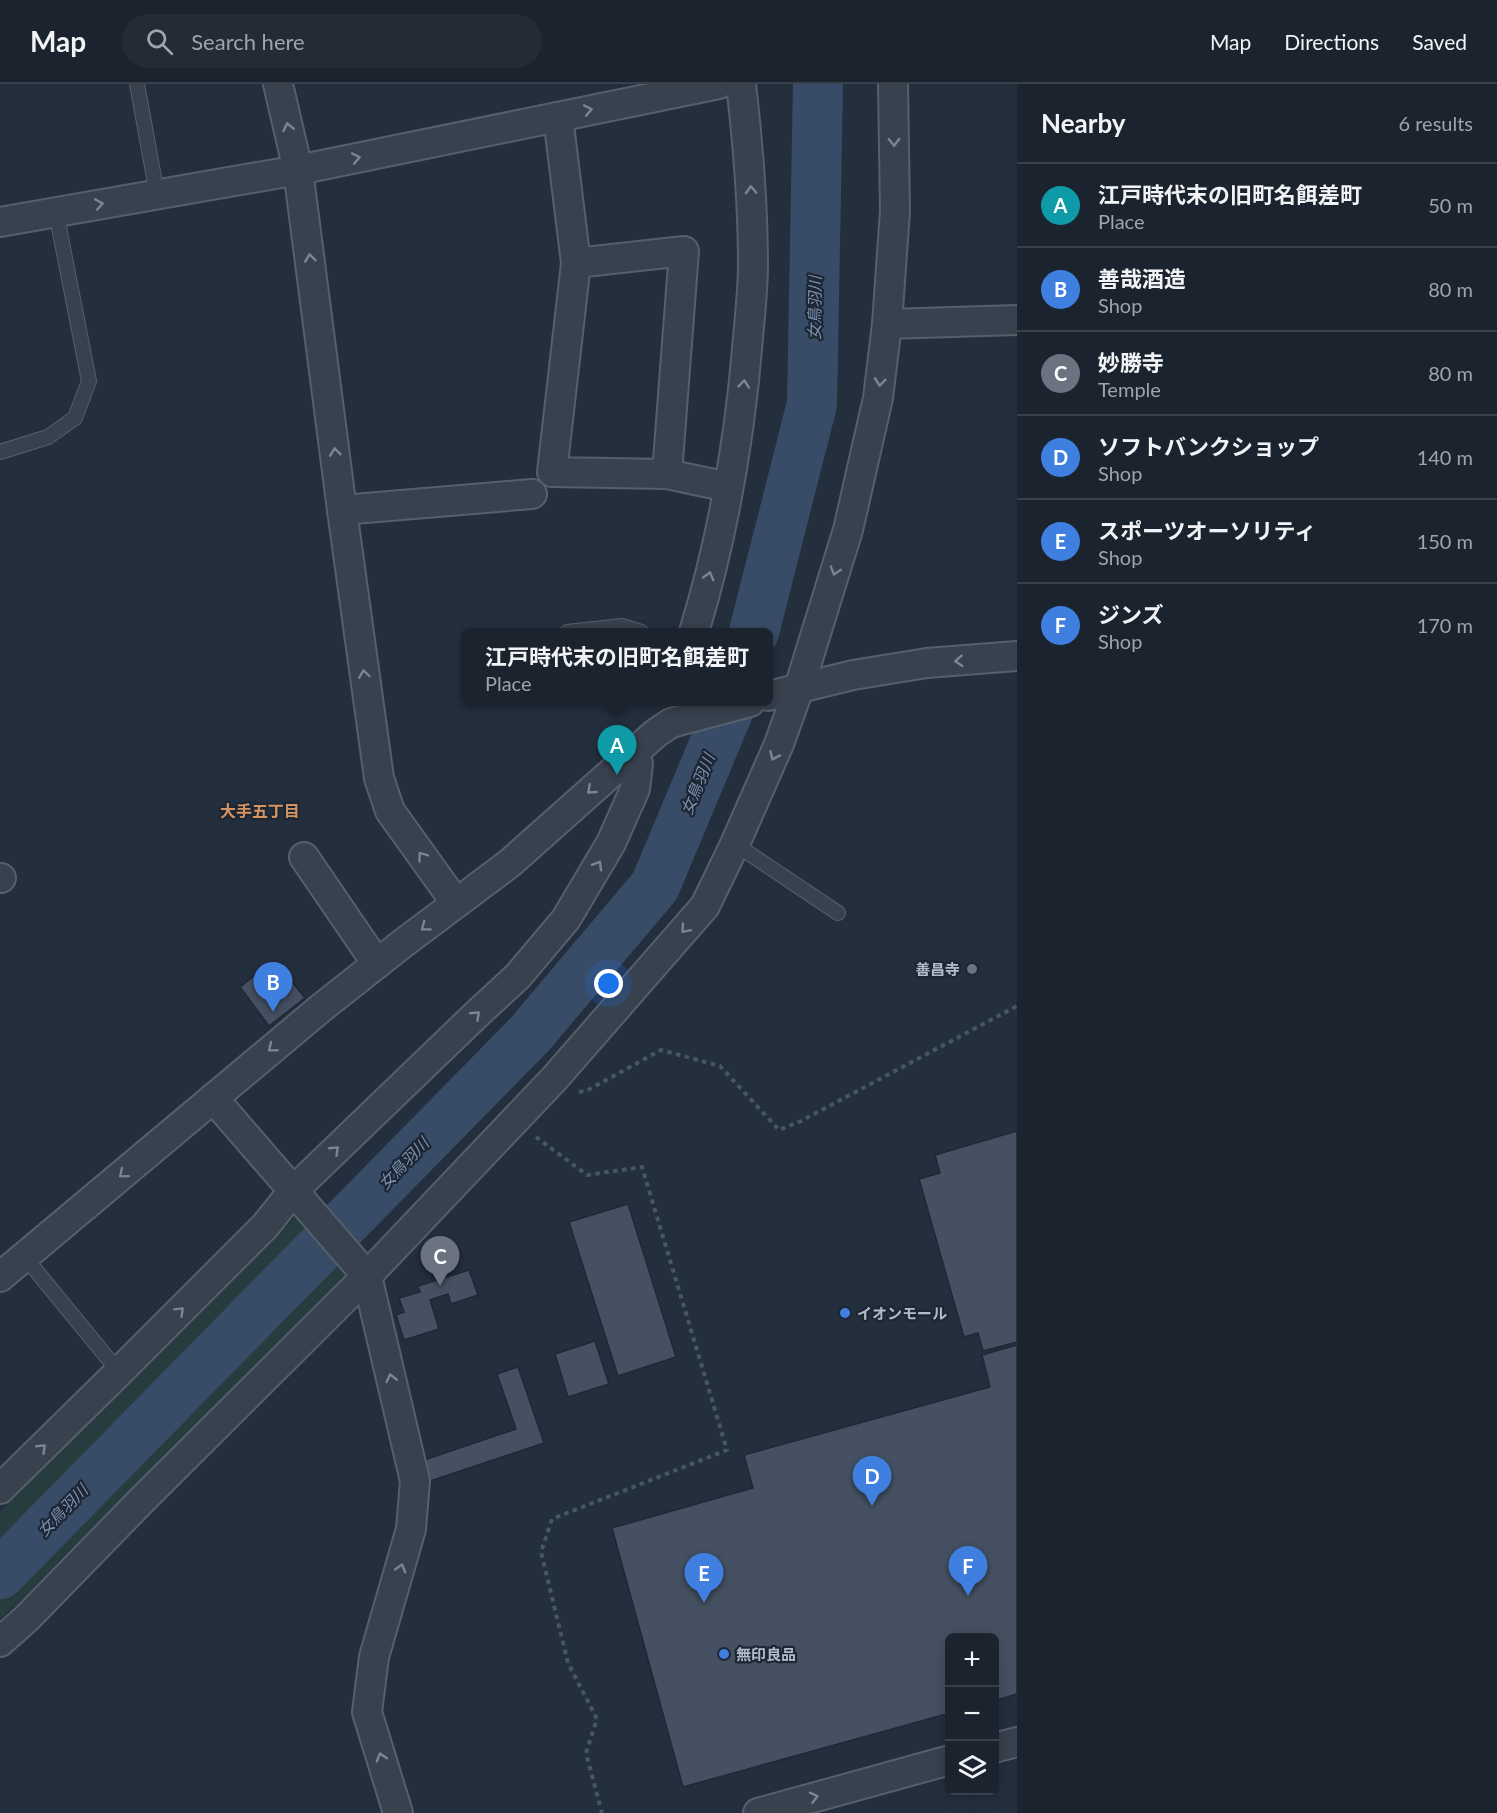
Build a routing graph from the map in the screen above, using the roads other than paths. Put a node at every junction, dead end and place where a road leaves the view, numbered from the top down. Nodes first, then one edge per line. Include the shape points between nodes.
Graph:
1 (137, 84) edge
2 (279, 84) edge
3 (719, 84) edge
4 (741, 84) edge
5 (893, 84) edge
6 (558, 117) junction
7 (298, 170) junction
8 (157, 194) junction
9 (56, 212) junction
10 (0, 222) edge
11 (576, 263) junction
12 (1017, 320) edge
13 (887, 324) junction
14 (0, 452) edge
15 (667, 474) junction
16 (728, 487) junction
17 (532, 494) dead end
18 (342, 510) junction
19 (606, 628) edge
20 (627, 628) edge
21 (695, 628) edge
22 (1017, 656) edge
23 (785, 692) edge
24 (735, 706) edge
25 (658, 727) edge
26 (735, 844) junction
27 (304, 857) dead end
28 (456, 903) junction
29 (838, 913) dead end
30 (377, 964) junction
31 (213, 1098) junction
32 (298, 1197) junction
33 (24, 1257) junction
34 (362, 1271) junction
35 (0, 1277) edge
36 (119, 1372) junction
37 (0, 1489) edge
38 (0, 1642) edge
39 (1017, 1742) edge
40 (999, 1747) edge
41 (945, 1761) edge
42 (398, 1813) edge
43 (758, 1813) edge

1 - 8 lane
7 -> 2 street
6 -> 3 street
16 -> 4 street via 738,434 753,268 750,163
5 -> 13 street via 896,211
7 -> 6 street
6 - 11 street
7 - 8 street
18 -> 7 street
9 -> 8 street
9 - 10 street
9 - 14 lane via 89,381 75,418 48,437
11 - 15 street via 552,472
11 - 15 street via 684,251
12 - 13 street
13 -> 23 street via 878,398 848,530
15 - 16 street
21 -> 16 street
17 - 18 street
28 -> 18 street via 390,811 379,778
19 - 20 lane
22 -> 23 street via 927,663 853,675
23 -> 26 street via 779,744
24 - 25 street
25 -> 28 street via 510,863
32 -> 25 street via 518,976 566,919 611,843 635,789 638,764
26 - 29 lane
26 -> 34 street via 705,906 554,1079
27 - 30 street
28 -> 30 street
30 -> 31 street
31 - 32 street
31 -> 33 street
32 - 34 street
36 -> 32 street
33 - 35 street
33 - 36 lane
34 - 38 street
42 -> 34 street via 367,1712 374,1657 411,1529 415,1481
37 -> 36 street
39 - 40 street
43 -> 41 street

